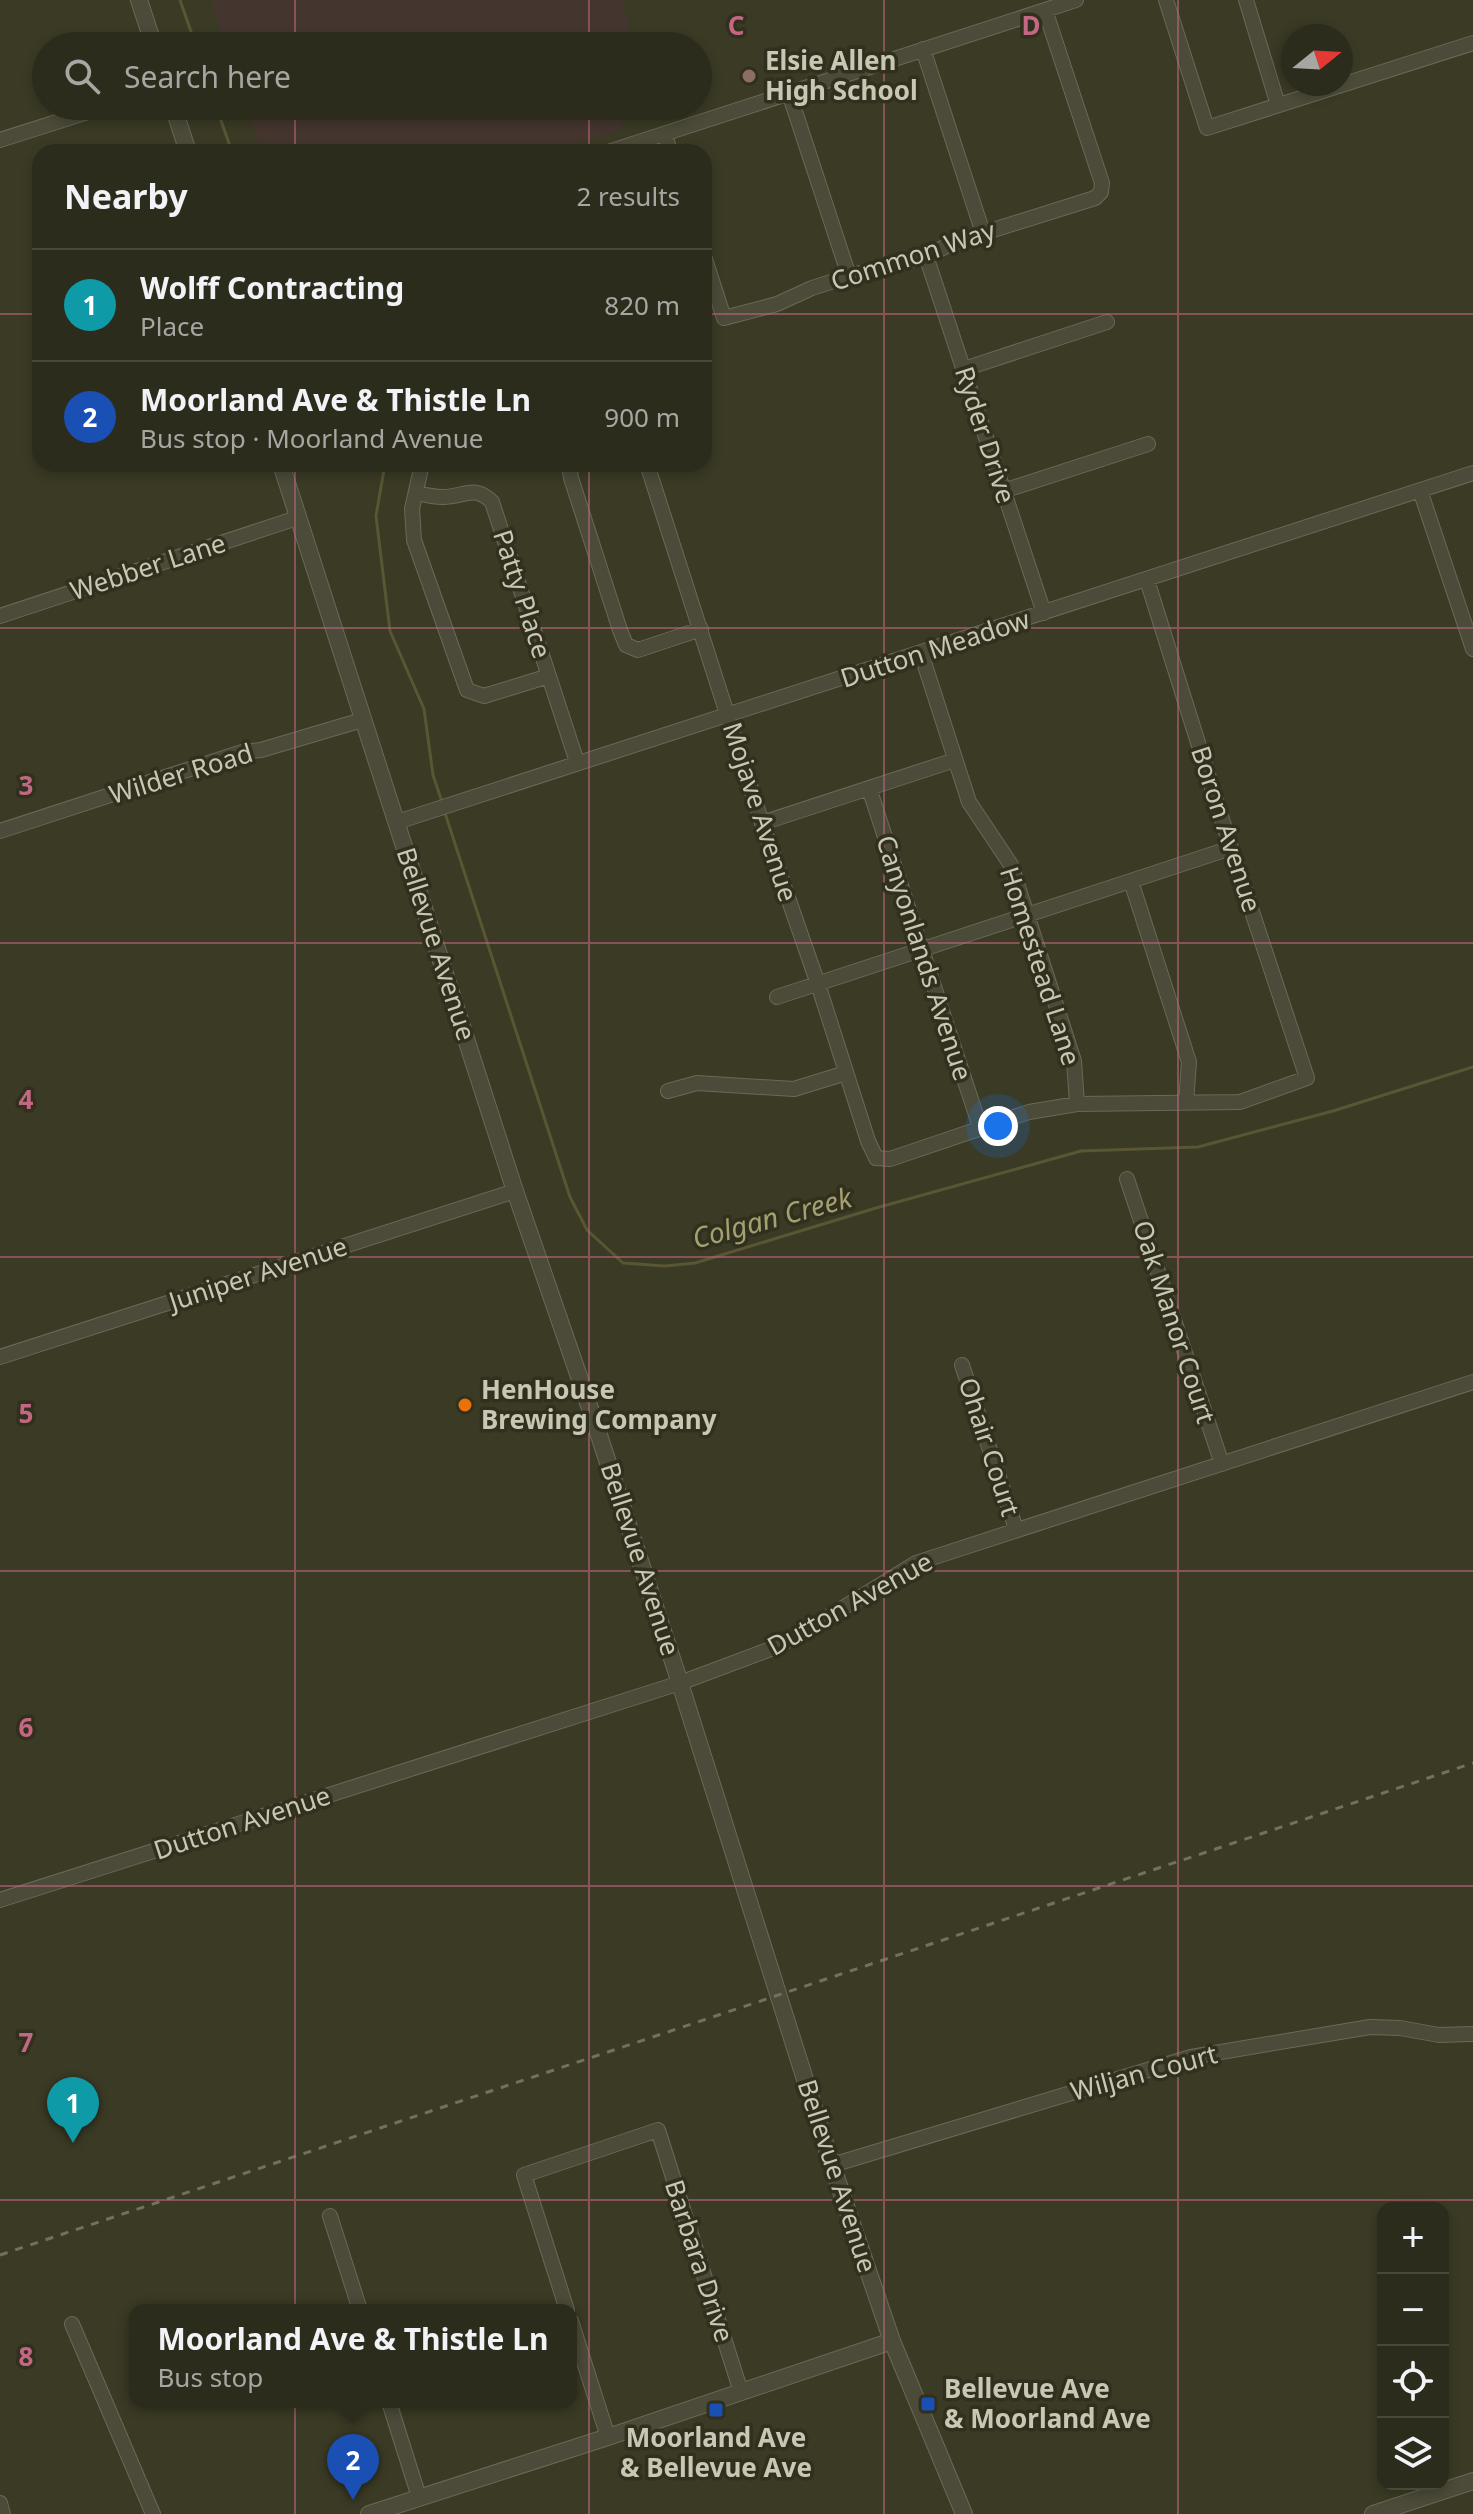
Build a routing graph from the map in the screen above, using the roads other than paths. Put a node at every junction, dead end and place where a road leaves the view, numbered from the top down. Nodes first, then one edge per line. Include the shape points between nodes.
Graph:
1 (139, 0) edge
2 (1076, 0) edge
3 (1166, 0) edge
4 (1246, 0) edge
5 (1045, 10) junction
6 (149, 32) edge
7 (1473, 43) edge
8 (923, 49) junction
9 (789, 93) junction
10 (1278, 105) junction
11 (712, 118) edge
12 (63, 120) edge
13 (178, 120) edge
14 (707, 120) edge
15 (665, 134) junction
16 (0, 140) edge
17 (185, 144) edge
18 (633, 144) edge
19 (668, 144) edge
20 (983, 233) junction
21 (926, 256) junction
22 (849, 276) junction
23 (712, 281) edge
24 (1107, 322) dead end
25 (964, 369) junction
26 (1148, 444) dead end
27 (283, 472) edge
28 (421, 472) edge
29 (569, 472) edge
30 (650, 472) edge
31 (1473, 473) edge
32 (1420, 490) junction
33 (1003, 491) junction
34 (417, 493) junction
35 (297, 518) junction
36 (1147, 580) junction
37 (1044, 613) junction
38 (0, 616) edge
39 (701, 629) junction
40 (1473, 649) edge
41 (921, 653) junction
42 (549, 676) junction
43 (729, 716) junction
44 (362, 720) junction
45 (955, 760) junction
46 (577, 762) junction
47 (869, 788) junction
48 (397, 822) junction
49 (762, 823) junction
50 (0, 831) edge
51 (1231, 848) junction
52 (1131, 881) junction
53 (1027, 916) junction
54 (922, 950) junction
55 (818, 984) junction
56 (777, 997) dead end
57 (846, 1073) junction
58 (668, 1091) dead end
59 (1186, 1103) junction
60 (1077, 1104) junction
61 (980, 1127) junction
62 (1127, 1179) dead end
63 (515, 1191) junction
64 (0, 1357) edge
65 (962, 1365) dead end
66 (1473, 1382) edge
67 (1222, 1464) junction
68 (1016, 1529) junction
69 (680, 1683) junction
70 (0, 1900) edge
71 (1468, 2034) edge
72 (832, 2165) junction
73 (330, 2216) dead end
74 (358, 2304) edge
75 (565, 2304) edge
76 (72, 2324) dead end
77 (577, 2340) edge
78 (892, 2341) junction
79 (741, 2392) junction
80 (391, 2408) edge
81 (608, 2437) junction
82 (1473, 2481) edge
83 (419, 2497) junction
84 (0, 2503) edge
85 (3, 2514) edge
86 (153, 2514) edge
87 (369, 2514) edge
88 (964, 2514) edge
89 (1373, 2514) edge

1 - 6 street
2 - 5 street
3 - 10 street via 1207,128
4 - 10 street
5 - 8 street
5 - 20 street, Common Way via 1101,192 1087,202
7 - 10 street
8 - 9 street
8 - 20 street
9 - 11 street
9 - 22 street
12 - 16 street
13 - 17 street
14 - 15 street
15 - 18 street
15 - 19 street
20 - 21 street, Common Way
21 - 22 street, Common Way
21 - 25 street, Ryder Drive
22 - 23 street, Common Way via 724,318
24 - 25 street
25 - 33 street, Ryder Drive
26 - 33 street
27 - 35 street, Bellevue Avenue
28 - 34 street
29 - 39 street via 626,645 638,650
30 - 39 street, Mojave Avenue
31 - 32 street, Dutton Meadow
32 - 36 street, Dutton Meadow
32 - 40 street
33 - 37 street, Ryder Drive
34 - 42 street, Patty Place via 447,497 477,492 492,502
34 - 42 street via 414,540 467,690 484,696
35 - 38 street, Webber Lane
35 - 44 street, Bellevue Avenue
36 - 37 street, Dutton Meadow
36 - 51 street, Boron Avenue
37 - 41 street, Dutton Meadow
39 - 43 street, Mojave Avenue
41 - 43 street, Dutton Meadow
41 - 45 street, Homestead Lane
42 - 46 street, Patty Place
43 - 46 street, Dutton Meadow
43 - 49 street, Mojave Avenue
44 - 48 street, Bellevue Avenue
44 - 50 street, Wilder Road via 242,752
45 - 47 street
45 - 53 street, Homestead Lane via 969,802 1011,865
46 - 48 street, Dutton Meadow
47 - 49 street
47 - 54 street, Canyonlands Avenue
48 - 63 street, Bellevue Avenue
49 - 55 street, Mojave Avenue
51 - 52 street
51 - 59 street, Boron Avenue via 1307,1078 1240,1102
52 - 53 street
52 - 59 street via 1189,1062
53 - 54 street
53 - 60 street, Homestead Lane via 1074,1061
54 - 55 street
54 - 61 street, Canyonlands Avenue
55 - 56 street
55 - 57 street, Mojave Avenue
57 - 58 street via 794,1089 697,1083
57 - 61 street, Mojave Avenue via 876,1158 890,1159
59 - 60 street
60 - 61 street
62 - 67 street, Oak Manor Court
63 - 64 street, Juniper Avenue
63 - 69 street, Bellevue Avenue
65 - 68 street, Ohair Court
66 - 67 street, Dutton Avenue
67 - 68 street, Dutton Avenue
68 - 69 street, Dutton Avenue via 916,1563 776,1647
69 - 70 street, Dutton Avenue
69 - 72 street, Bellevue Avenue
71 - 72 street, Wiljan Court via 1370,2027 1191,2057
72 - 78 street, Bellevue Avenue
73 - 74 street
75 - 79 street, Barbara Drive via 524,2175 658,2130
76 - 86 street
77 - 81 street
78 - 79 street
78 - 88 street, Bellevue Avenue
79 - 81 street
80 - 83 street
81 - 83 street
82 - 89 street
83 - 87 street
84 - 85 street

